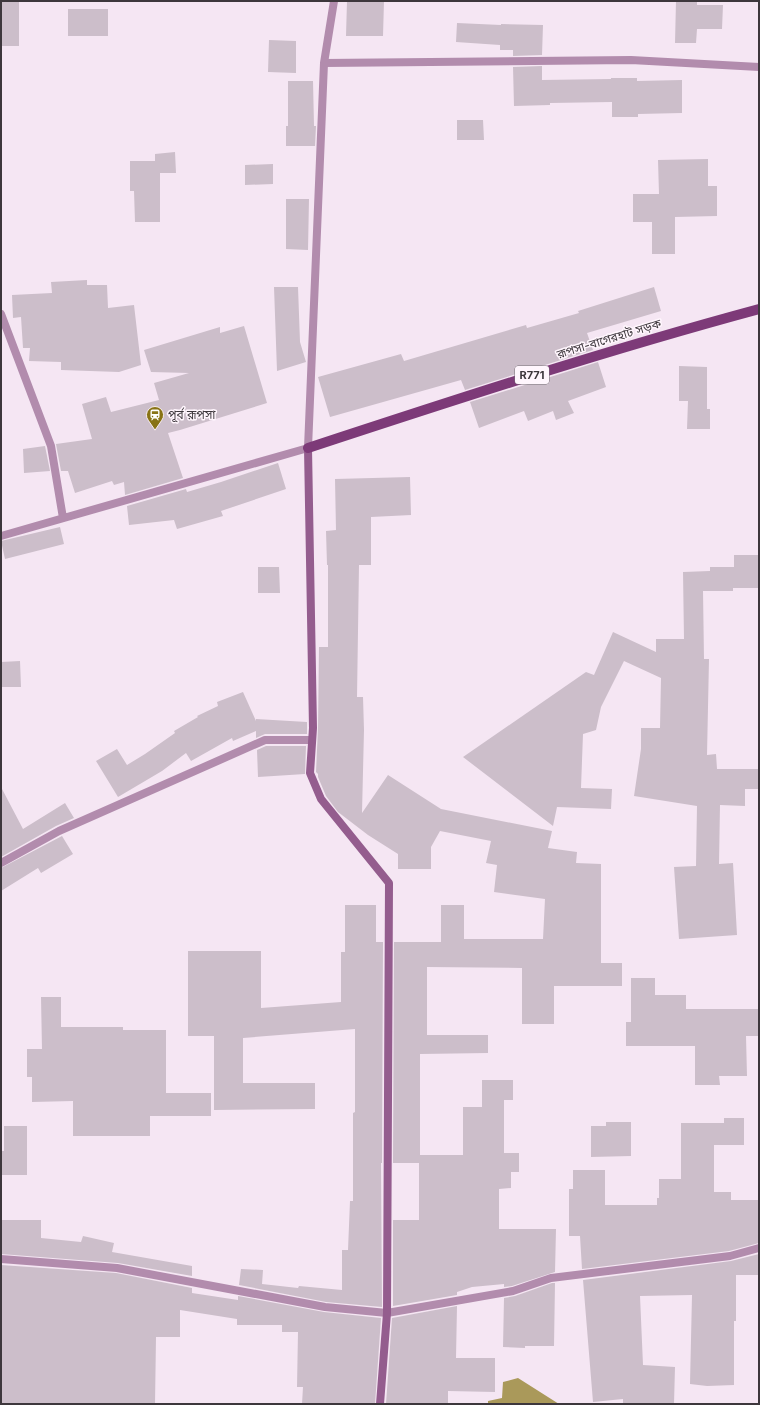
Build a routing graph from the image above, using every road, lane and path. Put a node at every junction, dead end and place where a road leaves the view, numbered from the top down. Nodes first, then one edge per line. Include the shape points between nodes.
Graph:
1 (334, 1) edge
2 (324, 63) junction
3 (759, 67) edge
4 (759, 309) edge
5 (1, 314) edge
6 (308, 448) junction
7 (63, 518) junction
8 (1, 536) edge
9 (312, 740) junction
10 (1, 863) edge
11 (759, 1248) edge
12 (1, 1260) edge
13 (387, 1313) junction
14 (380, 1404) edge

1 - 2 street
2 - 3 street via 631,60
2 - 6 street
4 - 6 main road, রূপসা-বাগেরহাট সড়ক / R771 via 489,388
5 - 7 street via 51,446
6 - 7 street
6 - 9 main road
7 - 8 street
9 - 10 street via 265,740 59,831
9 - 13 main road via 310,774 321,799 389,883
11 - 13 street via 730,1256 551,1278 513,1291
12 - 13 street via 117,1268 326,1307
13 - 14 main road

